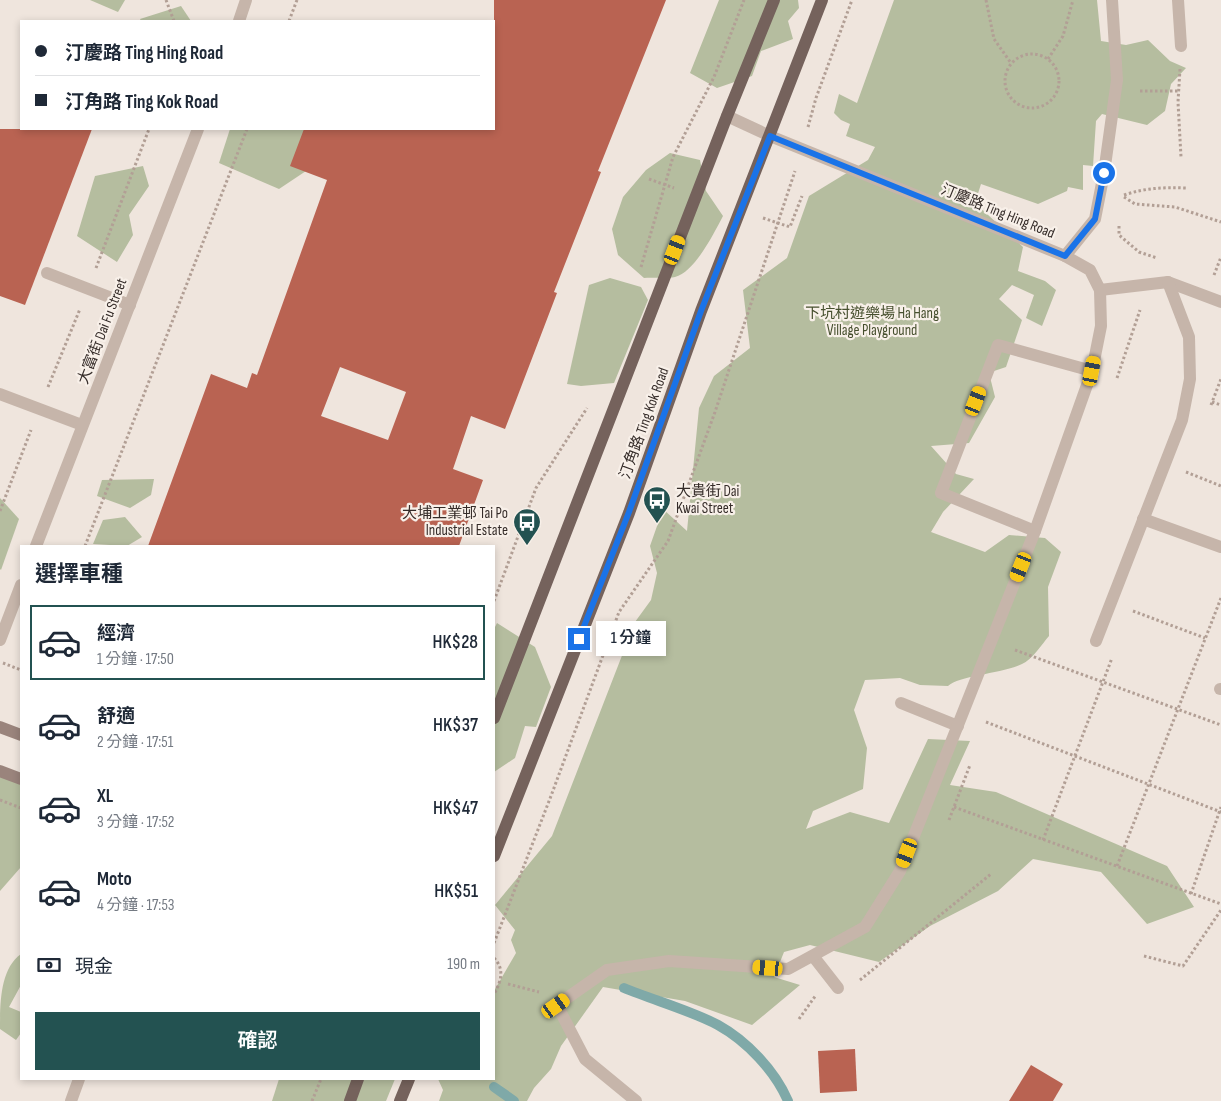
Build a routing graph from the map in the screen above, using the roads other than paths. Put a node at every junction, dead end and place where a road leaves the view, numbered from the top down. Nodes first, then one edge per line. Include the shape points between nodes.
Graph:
1 (246, 0) edge
2 (774, 0) edge
3 (822, 0) edge
4 (1112, 0) edge
5 (1178, 0) edge
6 (239, 20) edge
7 (1181, 46) road end
8 (726, 116) junction
9 (198, 130) edge
10 (770, 136) junction
11 (1065, 256) junction
12 (47, 273) dead end
13 (1168, 282) junction
14 (1100, 290) junction
15 (1221, 302) edge
16 (130, 304) junction
17 (1092, 371) junction
18 (0, 394) edge
19 (82, 425) junction
20 (1143, 519) junction
21 (1035, 531) junction
22 (36, 545) edge
23 (1221, 547) edge
24 (20, 588) edge
25 (0, 640) edge
26 (1096, 640) dead end
27 (901, 703) dead end
28 (495, 715) edge
29 (958, 726) junction
30 (0, 727) edge
31 (20, 735) edge
32 (0, 771) edge
33 (20, 779) edge
34 (495, 853) edge
35 (813, 956) junction
36 (838, 988) road end
37 (79, 1080) edge
38 (358, 1080) edge
39 (409, 1080) edge
40 (71, 1101) edge
41 (350, 1101) edge
42 (400, 1101) edge
43 (636, 1101) edge

1 - 6 street
2 - 8 main road
3 - 10 main road, 汀角路 Ting Kok Road
4 - 11 street, 汀慶路 Ting Hing Road via 1118,80 1104,173 1095,219
5 - 7 street
8 - 10 street, 汀慶路 Ting Hing Road
8 - 28 main road
9 - 16 street, 大富街 Dai Fu Street
10 - 11 street, 汀慶路 Ting Hing Road
10 - 34 main road, 汀角路 Ting Kok Road via 701,311 629,512
11 - 14 street via 1090,270
12 - 16 street
13 - 14 street
13 - 15 street
13 - 20 street via 1189,337 1190,379 1182,420
14 - 17 street via 1101,326
16 - 19 street, 大富街 Dai Fu Street
17 - 21 street
17 - 21 street via 998,346 940,493
18 - 19 street
19 - 22 street, 大富街 Dai Fu Street
20 - 23 street
20 - 26 street
21 - 29 street
24 - 25 street
27 - 29 street
29 - 35 street via 900,871 865,928
30 - 31 street
32 - 33 street
35 - 36 street
35 - 43 street via 788,969 669,961 606,970 556,1006 585,1059
37 - 40 street
38 - 41 main road
39 - 42 main road

